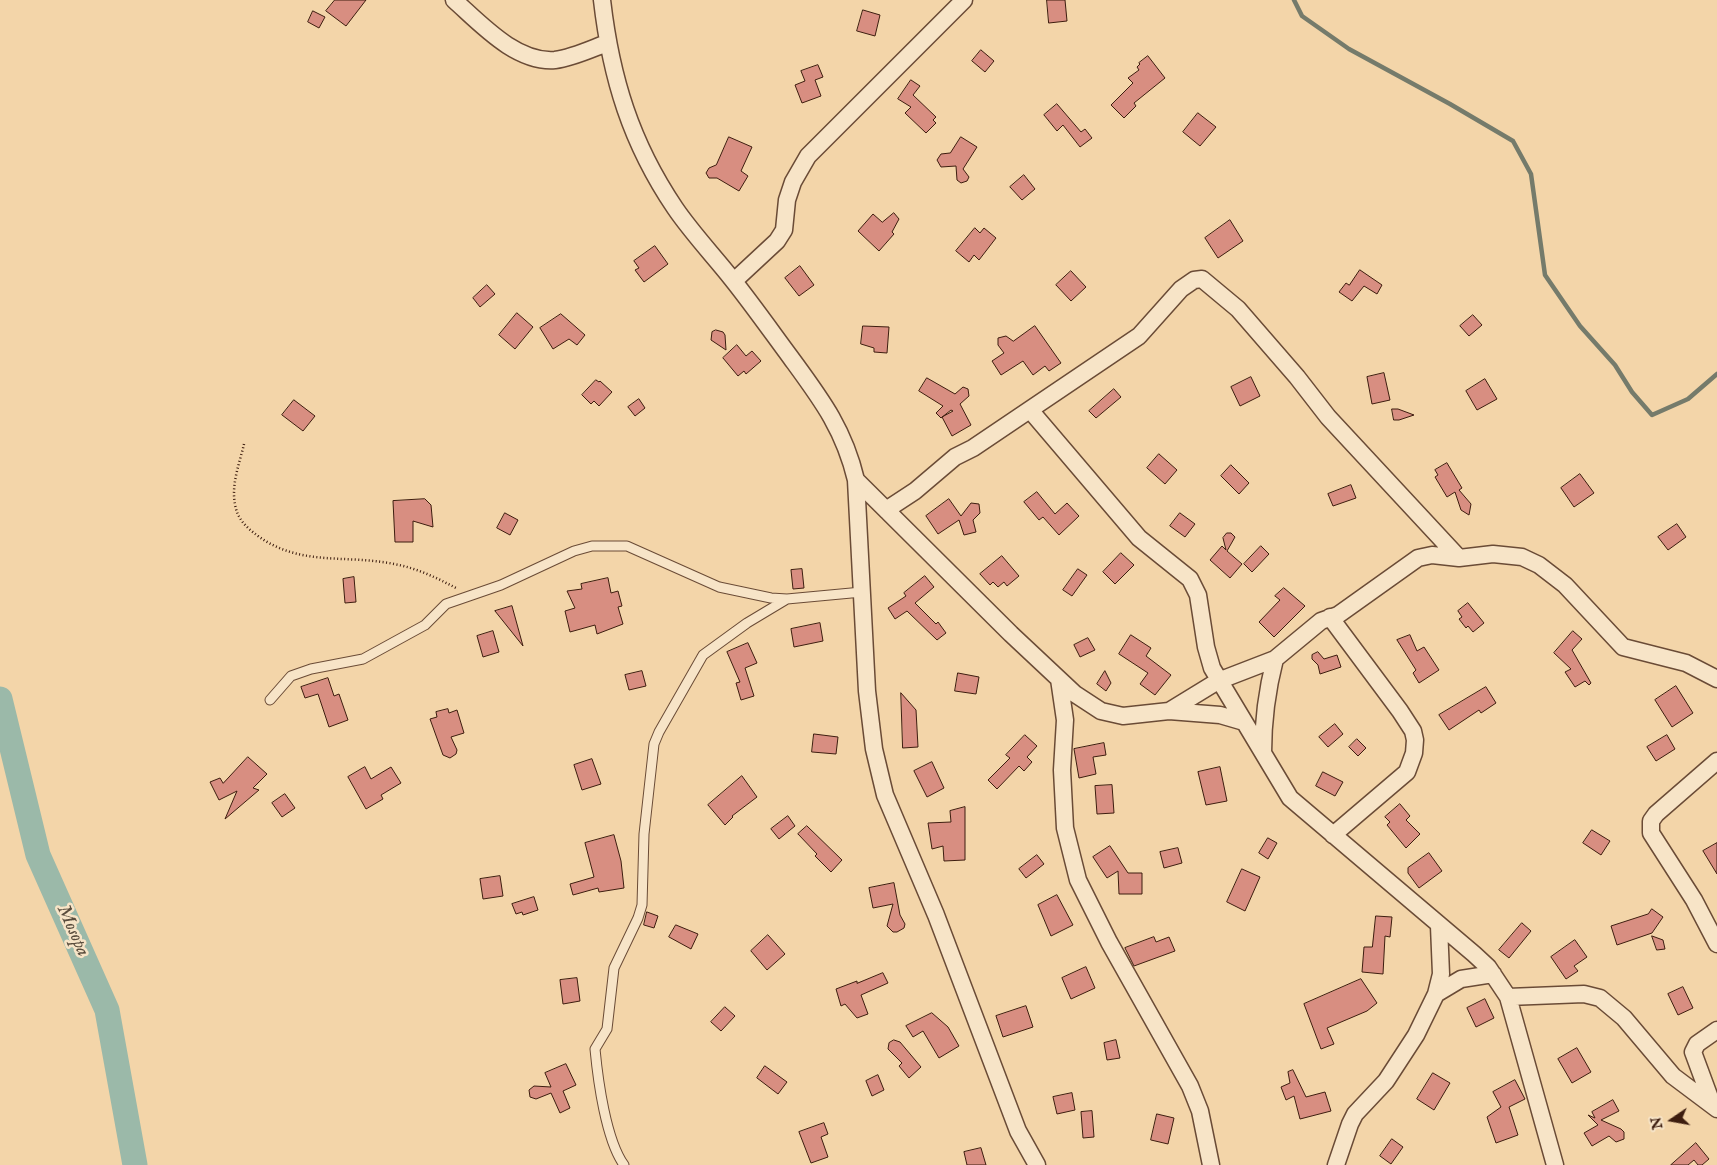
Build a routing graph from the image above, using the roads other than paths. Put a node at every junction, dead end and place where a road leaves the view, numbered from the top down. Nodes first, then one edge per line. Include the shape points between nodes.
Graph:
1 (454, 0) edge
2 (602, 0) edge
3 (964, 0) edge
4 (607, 43) junction
5 (734, 281) junction
6 (1030, 410) junction
7 (856, 480) junction
8 (886, 510) junction
9 (1459, 558) junction
10 (862, 592) junction
11 (787, 599) junction
12 (1330, 618) junction
13 (1275, 659) junction
14 (1059, 679) junction
15 (1717, 679) edge
16 (1218, 681) junction
17 (270, 700) dead end
18 (1169, 711) junction
19 (1244, 722) junction
20 (1263, 753) junction
21 (1717, 761) edge
22 (1333, 835) junction
23 (1439, 926) junction
24 (1717, 944) edge
25 (1493, 974) junction
26 (1436, 994) junction
27 (1508, 997) junction
28 (1717, 1030) edge
29 (1715, 1108) edge
30 (624, 1165) edge
31 (1037, 1165) edge
32 (1211, 1165) edge
33 (1336, 1165) edge
34 (1556, 1165) edge

1 - 4 street via 493,34 537,59 556,60
2 - 4 street
3 - 5 street via 808,156 793,182 787,200 784,230 777,242
4 - 5 street via 624,111 647,162 676,209
5 - 7 street via 836,422
6 - 8 street via 955,457 915,491
6 - 9 street via 1139,336 1181,289 1194,280 1202,279 1238,309 1328,417
6 - 16 street via 1139,538 1190,579 1198,595 1206,647
7 - 8 street
7 - 10 street
8 - 14 street
9 - 12 street via 1432,555 1418,558
9 - 15 street via 1493,554 1522,557 1565,585 1623,647 1686,663
10 - 11 lane
10 - 31 street via 871,730 885,795 936,914 1018,1131
11 - 17 lane via 719,587 626,546 592,546 574,551 501,586 446,604 418,630 363,658 290,676
11 - 30 lane via 703,655 654,744 644,834 642,906 614,968 607,1029 595,1049 607,1124
12 - 13 street via 1312,628
12 - 22 street via 1400,711 1416,740 1407,772
13 - 16 street
13 - 20 street via 1269,681
14 - 18 street via 1101,711 1123,716
14 - 32 street via 1065,720 1062,770 1065,828 1078,880 1190,1086 1200,1111
16 - 18 street
16 - 19 street
18 - 19 street via 1220,715
19 - 20 street
20 - 22 street via 1290,798
21 - 24 street via 1656,814 1650,826
22 - 23 street
23 - 25 street
23 - 26 street via 1440,974
25 - 26 street via 1461,979
25 - 27 street
26 - 33 street via 1416,1035 1386,1081 1355,1114
27 - 29 street via 1584,994 1600,998 1624,1018 1673,1076
27 - 34 street
28 - 29 street via 1697,1044 1693,1052

